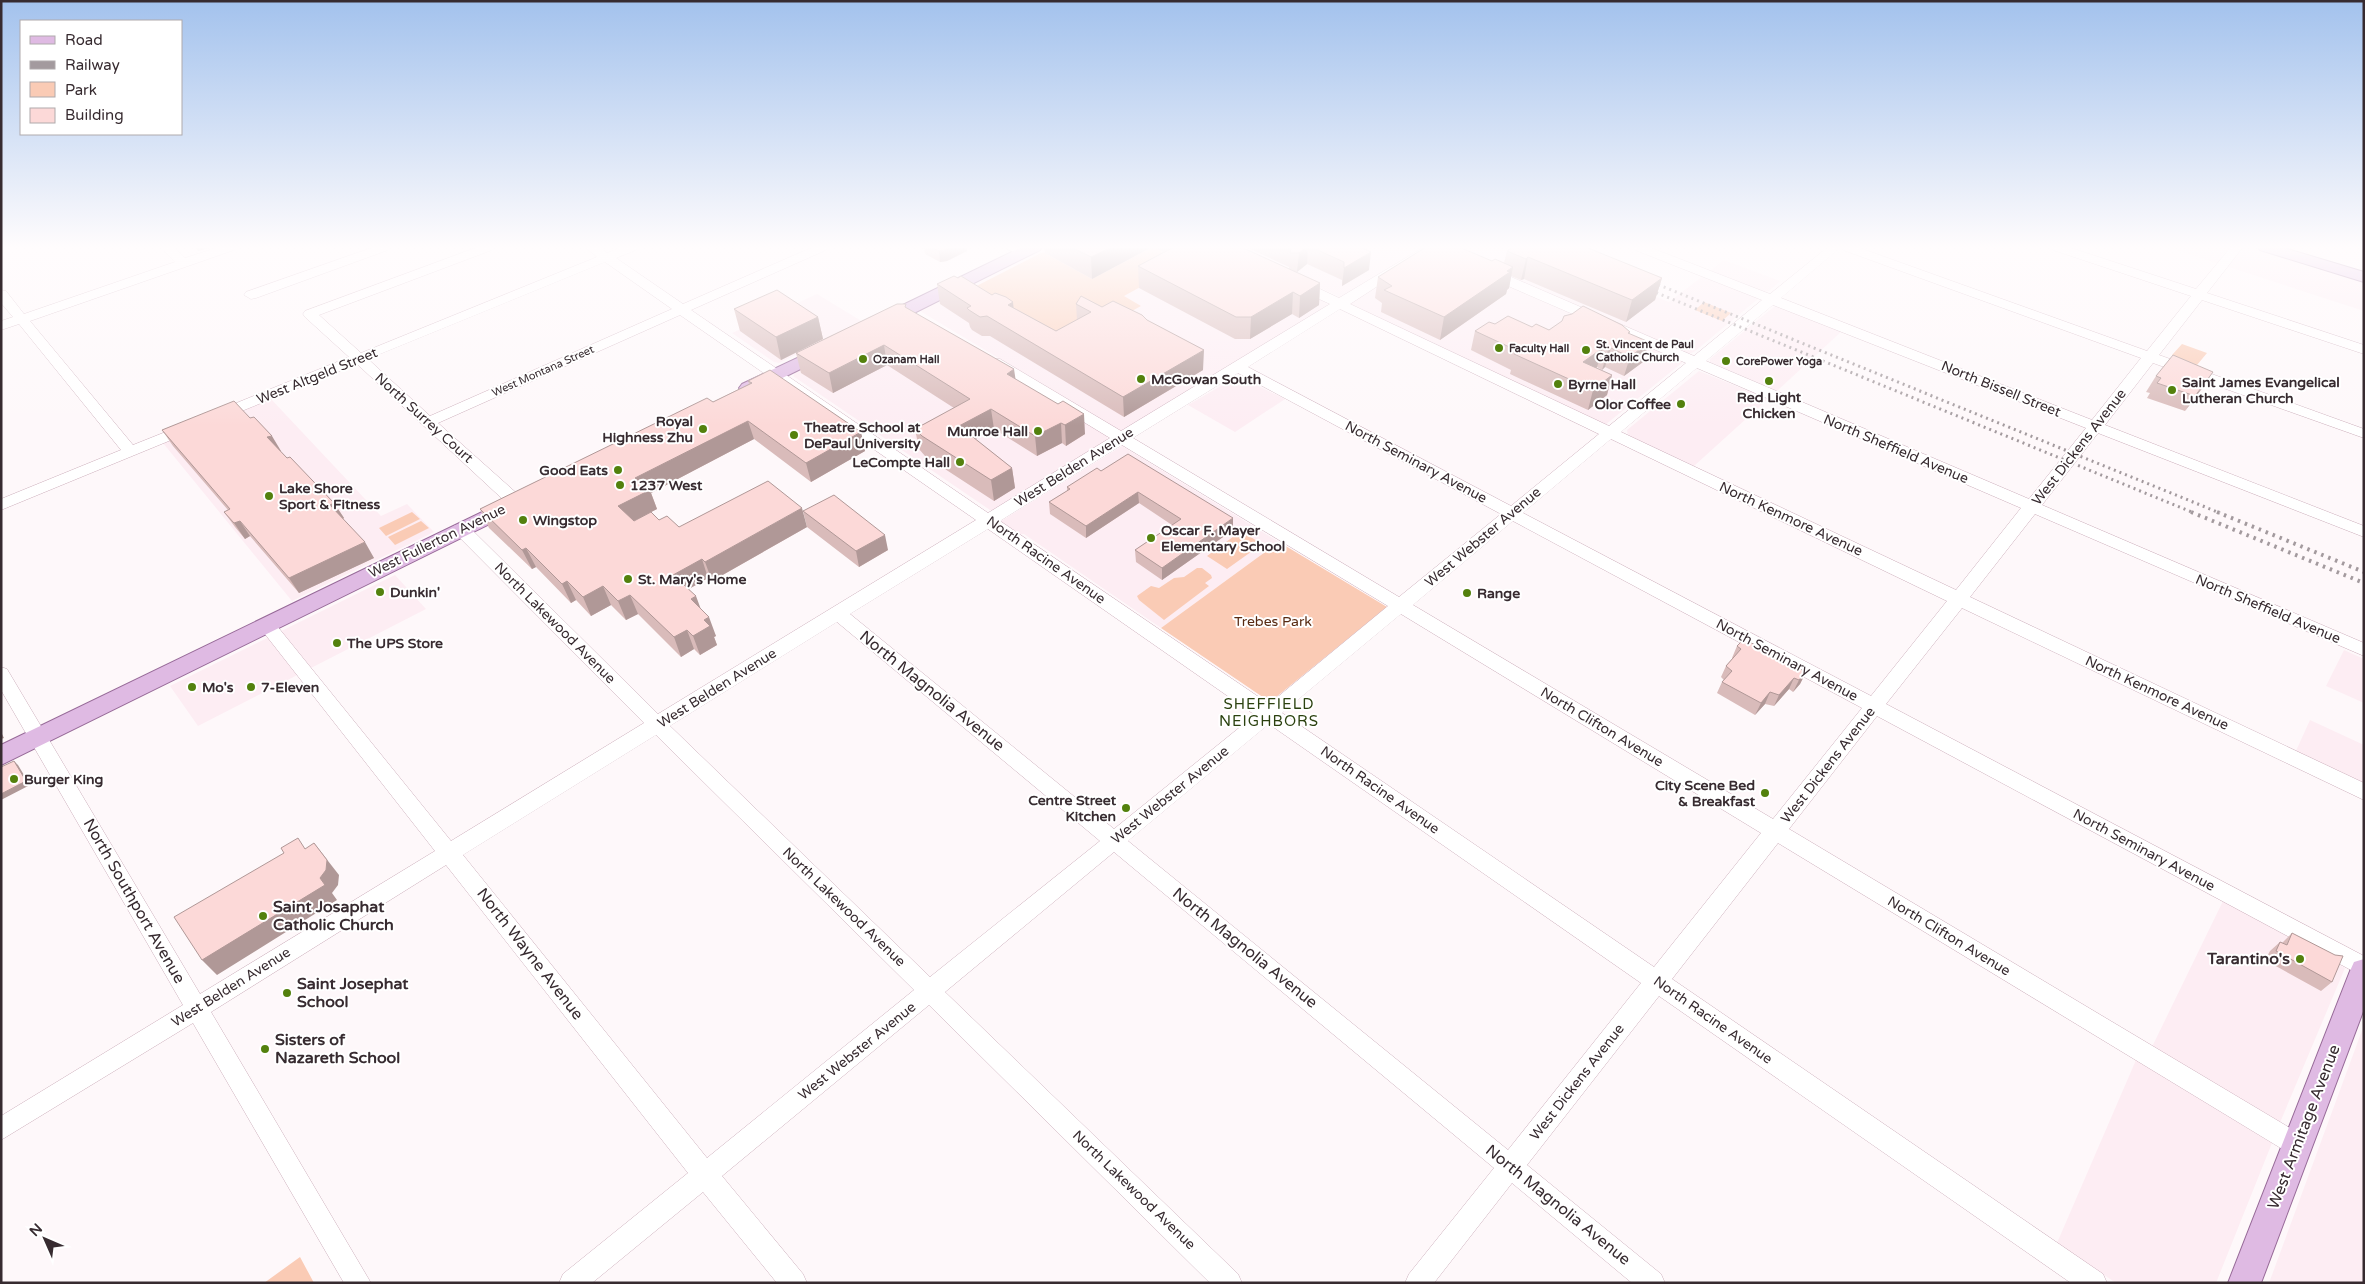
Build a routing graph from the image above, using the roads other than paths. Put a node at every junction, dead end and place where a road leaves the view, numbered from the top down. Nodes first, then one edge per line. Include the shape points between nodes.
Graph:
1 (12, 307) edge
2 (57, 307) edge
3 (329, 307) edge
4 (485, 307) edge
5 (679, 307) edge
6 (687, 307) edge
7 (911, 307) edge
8 (1334, 307) edge
9 (1345, 307) edge
10 (1568, 307) edge
11 (1762, 307) edge
12 (1792, 307) edge
13 (2013, 307) edge
14 (2190, 307) edge
15 (2235, 307) edge
16 (682, 309) junction
17 (907, 309) junction
18 (22, 319) junction
19 (924, 320) edge
20 (1, 326) edge
21 (868, 329) edge
22 (837, 344) edge
23 (2364, 350) edge
24 (976, 351) edge
25 (2150, 357) junction
26 (358, 359) junction
27 (1696, 362) junction
28 (1237, 367) junction
29 (776, 374) junction
30 (727, 398) edge
31 (428, 422) junction
32 (2095, 426) junction
33 (1610, 433) junction
34 (2364, 434) edge
35 (1121, 438) junction
36 (130, 452) junction
37 (525, 498) joint
38 (1, 505) edge
39 (2031, 507) junction
40 (1512, 513) junction
41 (988, 520) junction
42 (461, 529) junction
43 (2364, 532) edge
44 (1959, 599) junction
45 (1400, 606) junction
46 (837, 613) junction
47 (267, 625) junction
48 (2364, 650) edge
49 (1, 674) edge
50 (1873, 707) junction
51 (1269, 714) junction
52 (657, 725) junction
53 (38, 738) junction
54 (1, 756) edge
55 (2364, 792) edge
56 (1775, 831) junction
57 (1114, 841) junction
58 (450, 853) junction
59 (2364, 967) edge
60 (2364, 971) edge
61 (1656, 981) junction
62 (930, 991) junction
63 (197, 1009) junction
64 (1, 1129) edge
65 (2297, 1146) junction
66 (1510, 1166) junction
67 (705, 1175) junction
68 (358, 1283) edge
69 (572, 1283) edge
70 (794, 1283) edge
71 (1229, 1283) edge
72 (1418, 1283) edge
73 (1652, 1283) edge
74 (2094, 1283) edge
75 (2244, 1283) edge

1 - 18 street
2 - 18 street
3 - 26 street, North Surrey Court via 310,314
4 - 26 street, West Altgeld Street
5 - 16 street, North Racine Avenue
6 - 16 street, West Montana Street
7 - 17 main road
8 - 28 street, West Belden Avenue
9 - 33 street, North Kenmore Avenue
10 - 27 street, North Sheffield Avenue
11 - 27 street, West Webster Avenue
12 - 32 street, North Bissell Street
13 - 25 street
14 - 25 street, West Dickens Avenue
15 - 23 street
16 - 29 street, North Racine Avenue
16 - 31 street, West Montana Street
17 - 19 street
17 - 21 main road
18 - 20 street
18 - 36 street
22 - 29 main road
24 - 35 street, North Clifton Avenue
25 - 32 street, West Dickens Avenue
25 - 34 street
26 - 31 street, North Surrey Court
26 - 36 street, West Altgeld Street
27 - 33 street, West Webster Avenue
27 - 39 street, North Sheffield Avenue
28 - 35 street, West Belden Avenue
28 - 40 street, North Seminary Avenue
29 - 30 main road
29 - 41 street, North Racine Avenue
31 - 37 street, North Surrey Court
32 - 39 street, West Dickens Avenue
32 - 43 street, North Bissell Street
33 - 40 street, West Webster Avenue
33 - 44 street, North Kenmore Avenue
35 - 41 street, West Belden Avenue
35 - 45 street, North Clifton Avenue
36 - 38 street, West Altgeld Street
37 - 42 main road, West Fullerton Avenue
39 - 44 street, West Dickens Avenue
39 - 48 street, North Sheffield Avenue
40 - 45 street, West Webster Avenue
40 - 50 street, North Seminary Avenue
41 - 46 street, West Belden Avenue
41 - 51 street, North Racine Avenue
42 - 47 main road, West Fullerton Avenue
42 - 52 street, North Lakewood Avenue
44 - 50 street, West Dickens Avenue
44 - 55 street, North Kenmore Avenue
45 - 51 street, West Webster Avenue
45 - 56 street, North Clifton Avenue
46 - 52 street, West Belden Avenue
46 - 57 street, North Magnolia Avenue
47 - 53 main road, West Fullerton Avenue
47 - 58 street, North Wayne Avenue
49 - 53 street, North Southport Avenue
50 - 56 street, West Dickens Avenue
50 - 59 street, North Seminary Avenue
51 - 57 street, West Webster Avenue
51 - 61 street, North Racine Avenue
52 - 58 street, West Belden Avenue
52 - 62 street, North Lakewood Avenue
53 - 54 main road, West Fullerton Avenue
53 - 63 street, North Southport Avenue
56 - 61 street, West Dickens Avenue
56 - 65 street, North Clifton Avenue
57 - 62 street, West Webster Avenue
57 - 66 street, North Magnolia Avenue
58 - 63 street, West Belden Avenue
58 - 67 street, North Wayne Avenue
60 - 65 main road, West Armitage Avenue
61 - 66 street, West Dickens Avenue
61 - 74 street, North Racine Avenue
62 - 67 street, West Webster Avenue
62 - 71 street, North Lakewood Avenue
63 - 64 street, West Belden Avenue
63 - 68 street, North Southport Avenue
65 - 75 main road, West Armitage Avenue
66 - 72 street, West Dickens Avenue
66 - 73 street, North Magnolia Avenue
67 - 69 street, West Webster Avenue
67 - 70 street, North Wayne Avenue

